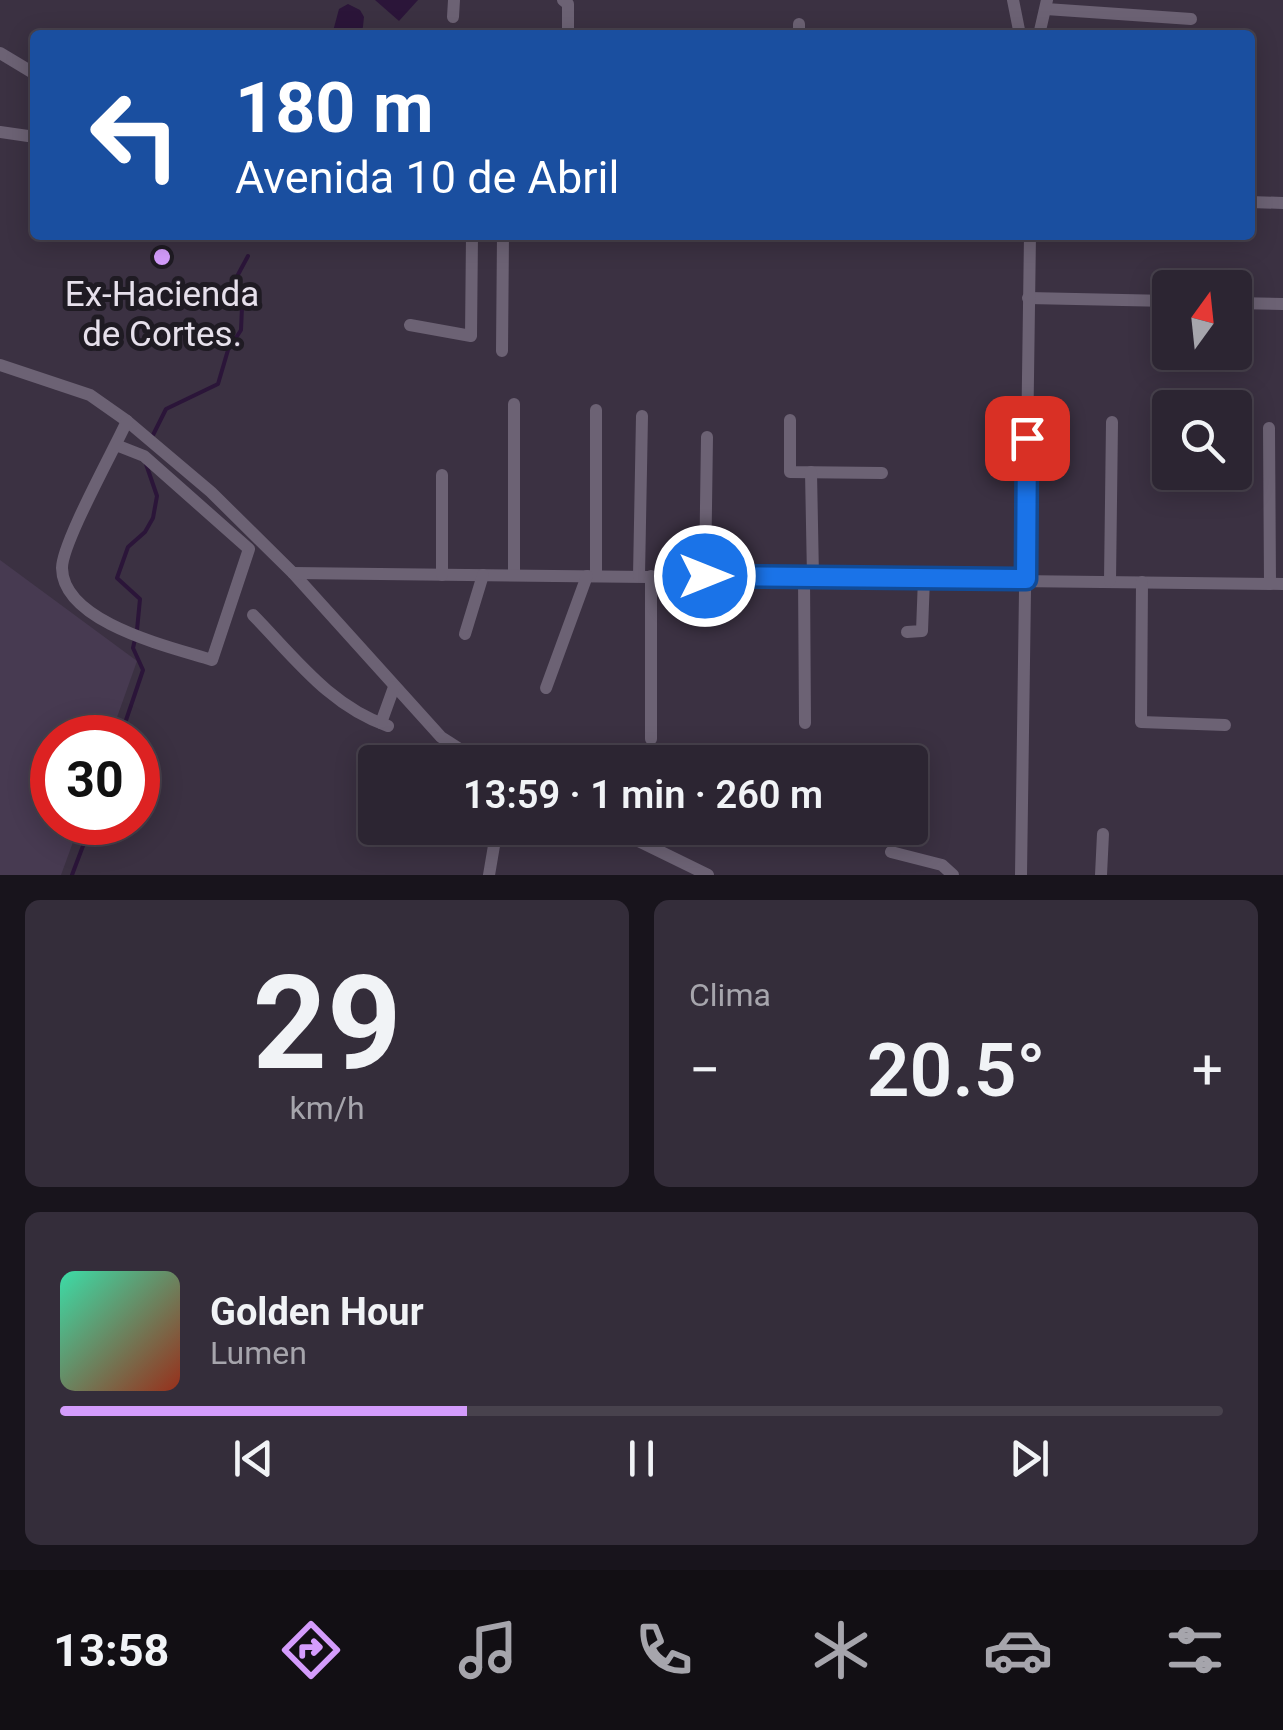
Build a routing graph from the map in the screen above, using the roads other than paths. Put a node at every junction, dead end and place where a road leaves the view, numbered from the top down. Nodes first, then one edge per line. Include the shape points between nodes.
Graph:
1 (454, 0) edge
2 (568, 1) edge
3 (1014, 7) edge
4 (1046, 8) edge
5 (454, 17) dead end
6 (1191, 19) dead end
7 (568, 30) edge
8 (0, 53) edge
9 (30, 71) edge
10 (0, 132) edge
11 (30, 136) edge
12 (1255, 202) edge
13 (1283, 202) edge
14 (472, 240) edge
15 (502, 240) edge
16 (1030, 240) edge
17 (1028, 298) junction
18 (1152, 301) edge
19 (1252, 303) edge
20 (1283, 304) edge
21 (410, 325) dead end
22 (502, 352) dead end
23 (0, 366) edge
24 (514, 404) dead end
25 (596, 410) dead end
26 (642, 416) dead end
27 (128, 420) junction
28 (790, 420) dead end
29 (1112, 422) dead end
30 (1269, 428) dead end
31 (707, 437) dead end
32 (116, 445) junction
33 (812, 472) junction
34 (882, 473) dead end
35 (442, 475) dead end
36 (293, 574) junction
37 (442, 574) junction
38 (483, 575) junction
39 (514, 575) junction
40 (592, 576) junction
41 (645, 576) junction
42 (705, 576) junction
43 (808, 577) junction
44 (924, 578) junction
45 (1026, 579) junction
46 (1110, 581) junction
47 (1142, 582) junction
48 (1276, 584) edge
49 (254, 615) dead end
50 (906, 632) dead end
51 (465, 634) dead end
52 (394, 687) junction
53 (546, 688) dead end
54 (805, 723) dead end
55 (1225, 725) dead end
56 (651, 739) dead end
57 (453, 745) edge
58 (1103, 834) dead end
59 (494, 845) edge
60 (647, 845) edge
61 (891, 852) dead end
62 (489, 875) edge
63 (708, 875) edge
64 (953, 875) edge
65 (1021, 875) edge
66 (1102, 875) edge

1 - 5 street
2 - 7 street
3 - 4 street via 1030,19
4 - 6 street
8 - 9 street
10 - 11 street
12 - 13 street
14 - 21 street via 471,336
15 - 22 street
16 - 17 street
17 - 18 street
17 - 45 street
19 - 20 street
23 - 27 street via 90,395
24 - 39 street
25 - 40 street
26 - 41 street
27 - 32 street
27 - 36 street
28 - 33 street via 790,472
29 - 46 street
30 - 48 street
31 - 42 street
32 - 32 street via 144,456 248,549 212,660 107,624 64,581 64,554
33 - 34 street
33 - 43 street
35 - 37 street
36 - 37 street
36 - 52 street
37 - 38 street
38 - 39 street
38 - 51 street
39 - 40 street
40 - 41 street
40 - 53 street
41 - 42 street
41 - 56 street
42 - 43 street
43 - 44 street
43 - 54 street
44 - 45 street
44 - 50 street via 922,632
45 - 46 street
45 - 65 street
46 - 47 street
47 - 48 street
47 - 55 street via 1141,722
49 - 52 street via 356,714 384,725
52 - 57 street
58 - 66 street
59 - 62 street
60 - 63 street
61 - 64 street via 942,865

